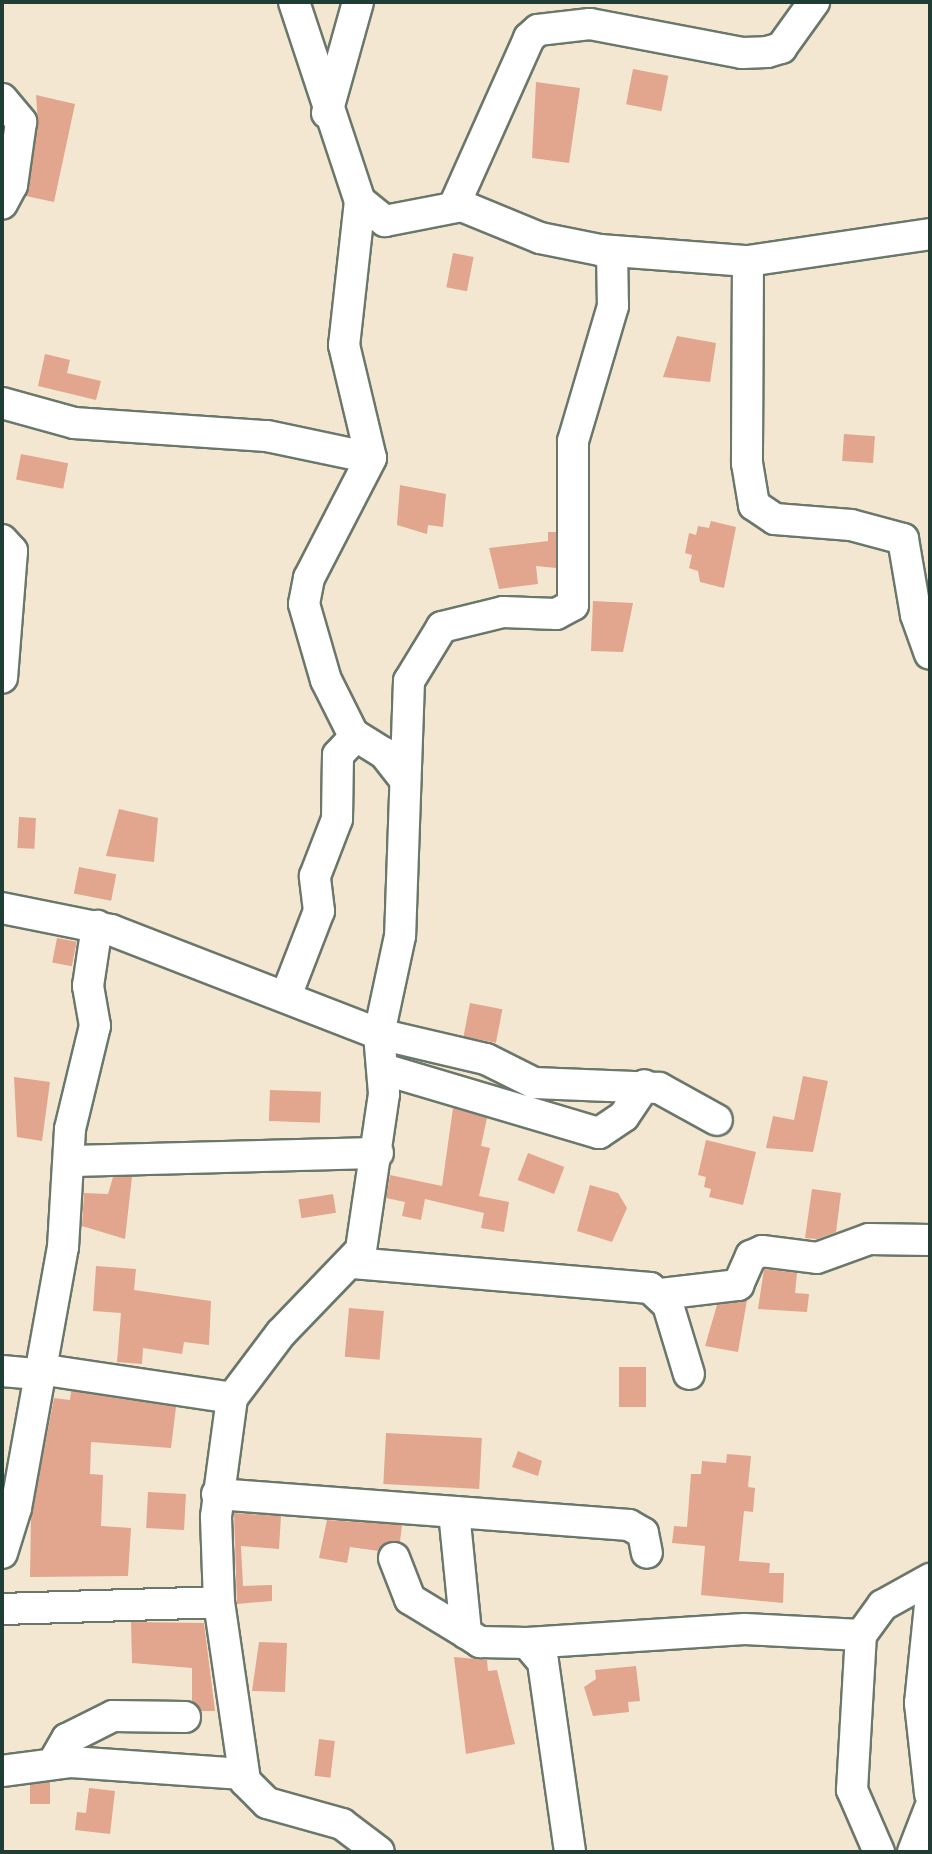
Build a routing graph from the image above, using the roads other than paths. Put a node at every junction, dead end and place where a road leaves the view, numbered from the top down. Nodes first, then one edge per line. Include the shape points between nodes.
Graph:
1 (294, 2) edge
2 (358, 2) edge
3 (814, 2) edge
4 (576, 13) edge
5 (2, 99) edge
6 (327, 113) junction
7 (360, 201) junction
8 (2, 204) edge
9 (454, 206) junction
10 (930, 234) edge
11 (612, 251) junction
12 (748, 261) junction
13 (2, 403) edge
14 (371, 458) junction
15 (2, 540) edge
16 (930, 654) edge
17 (2, 678) edge
18 (356, 736) junction
19 (405, 780) junction
20 (2, 908) edge
21 (97, 926) junction
22 (286, 996) junction
23 (379, 1034) junction
24 (386, 1070) junction
25 (645, 1085) junction
26 (718, 1120) dead end
27 (378, 1153) junction
28 (69, 1161) junction
29 (930, 1240) edge
30 (353, 1263) junction
31 (661, 1294) junction
32 (2, 1371) edge
33 (39, 1372) junction
34 (689, 1374) dead end
35 (232, 1398) junction
36 (217, 1494) junction
37 (454, 1511) junction
38 (2, 1553) edge
39 (647, 1553) dead end
40 (394, 1558) dead end
41 (930, 1579) edge
42 (219, 1602) junction
43 (930, 1605) edge
44 (2, 1609) edge
45 (466, 1633) junction
46 (861, 1635) junction
47 (527, 1643) junction
48 (185, 1717) dead end
49 (53, 1763) junction
50 (2, 1771) edge
51 (243, 1774) junction
52 (930, 1794) edge
53 (930, 1808) edge
54 (379, 1852) edge
55 (570, 1852) edge
56 (879, 1852) edge
57 (913, 1852) edge

1 - 6 street
2 - 6 street
3 - 4 street via 780,48 742,53
4 - 9 street via 528,38
5 - 8 street via 21,122 12,185
6 - 7 street
7 - 9 street via 385,221
7 - 14 street via 344,345
9 - 11 street via 480,209 540,239
10 - 12 street
11 - 12 street
11 - 19 street via 614,306 573,441 573,605 556,614 503,612 442,627 409,681
12 - 16 street via 747,463 754,505 775,519 851,525 903,539 916,615
13 - 14 street via 74,423 267,436
14 - 18 street via 309,578 304,604 326,680
15 - 17 street via 12,551
18 - 19 street via 384,753
18 - 22 street via 338,755 337,819 315,876 319,911
19 - 23 street via 400,936
20 - 21 street
21 - 22 street
21 - 28 street via 88,986 95,1026 75,1103
22 - 23 street
23 - 24 street
23 - 25 street via 486,1059 534,1083
24 - 25 street via 599,1133 624,1115
24 - 27 street
25 - 26 street via 672,1092
27 - 28 street
27 - 30 street via 365,1235
28 - 33 street via 63,1247
29 - 31 street via 869,1239 817,1258 762,1251 751,1256 738,1285
30 - 31 street via 631,1285
30 - 35 street via 281,1333
31 - 34 street
32 - 33 street
33 - 35 street
33 - 38 street via 16,1508
35 - 36 street
36 - 37 street
36 - 42 street
37 - 39 street via 634,1526 644,1536
37 - 45 street
40 - 45 street via 410,1599
41 - 46 street via 883,1605
42 - 44 street
42 - 51 street
43 - 52 street via 920,1703
45 - 47 street via 480,1642
46 - 47 street via 746,1629
46 - 56 street via 852,1712 852,1790
47 - 55 street via 543,1661
48 - 49 street via 113,1716 67,1739
49 - 50 street
49 - 51 street
51 - 54 street via 267,1803 342,1824
53 - 57 street

